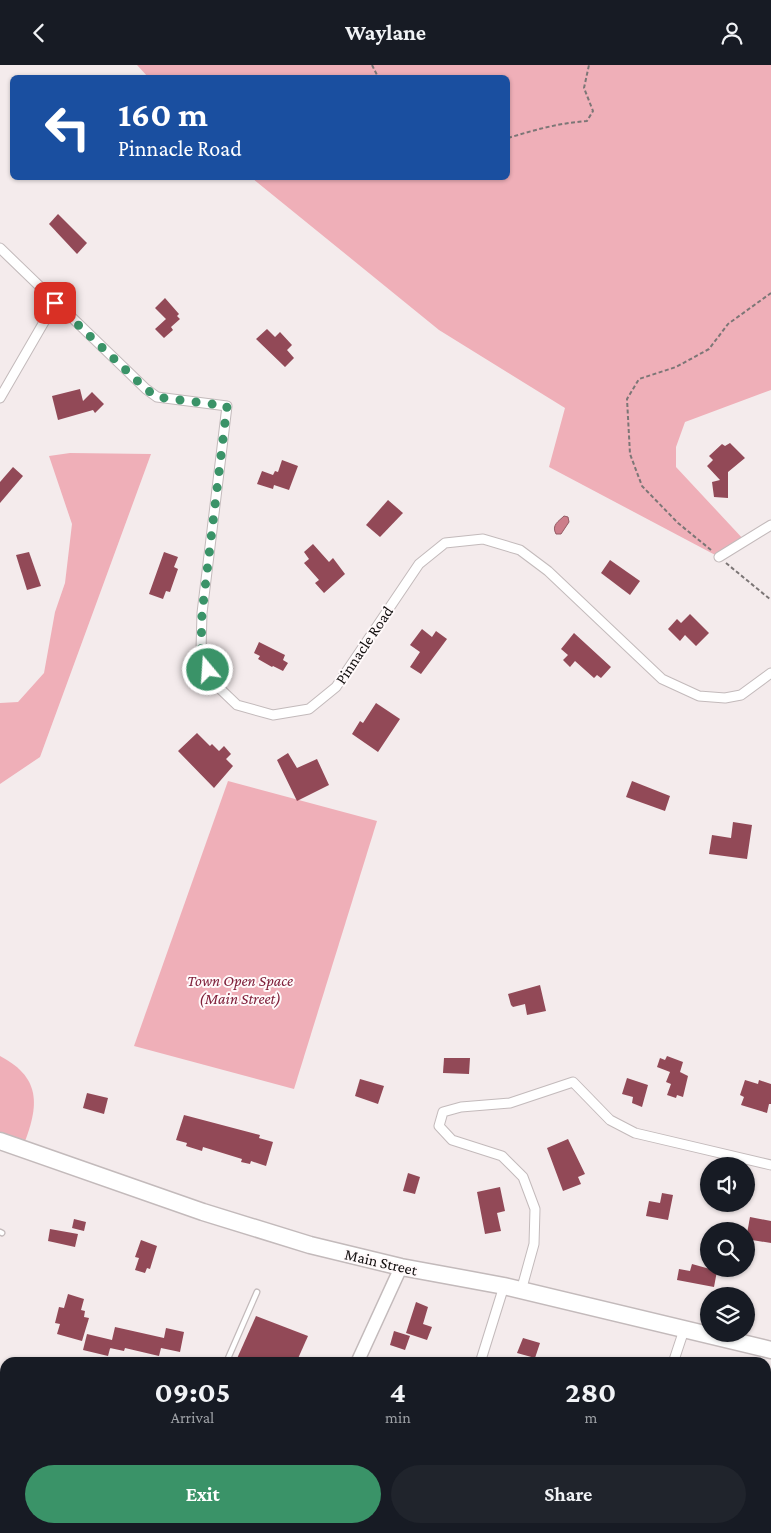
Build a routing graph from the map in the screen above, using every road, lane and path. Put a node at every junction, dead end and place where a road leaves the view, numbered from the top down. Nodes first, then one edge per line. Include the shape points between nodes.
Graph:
1 (589, 65) edge
2 (510, 137) edge
3 (0, 248) edge
4 (771, 293) edge
5 (55, 303) junction
6 (0, 398) edge
7 (771, 525) edge
8 (719, 557) junction
9 (771, 600) edge
10 (771, 673) edge
11 (0, 1140) edge
12 (771, 1165) edge
13 (400, 1267) junction
14 (504, 1286) junction
15 (522, 1291) junction
16 (257, 1292) dead end
17 (684, 1330) junction
18 (771, 1350) edge
19 (229, 1357) edge
20 (360, 1357) edge
21 (482, 1357) edge
22 (675, 1357) edge

1 - 2 path via 584,88 593,111 587,121 556,123
3 - 5 street, Pinnacle Road
4 - 8 path via 728,324 709,349 676,367 639,379 627,399 630,454 642,485 678,523
5 - 6 street
5 - 10 street, Pinnacle Road via 157,397 227,406 202,613 201,650 214,683 237,705 272,715 309,709 336,687 418,565 445,543 483,539 520,551 548,571 662,679 699,696 724,698 741,695
7 - 8 street
8 - 9 path
11 - 13 highway, Main Street via 248,1227
12 - 15 street via 635,1133 610,1120 573,1082 510,1103 443,1112 439,1126 452,1139 502,1156 523,1177 535,1209 534,1244
13 - 14 highway, Main Street
13 - 20 main road
14 - 15 highway, Main Street
14 - 21 street
15 - 17 highway, Main Street
16 - 19 lane
17 - 18 highway, Main Street
17 - 22 street

